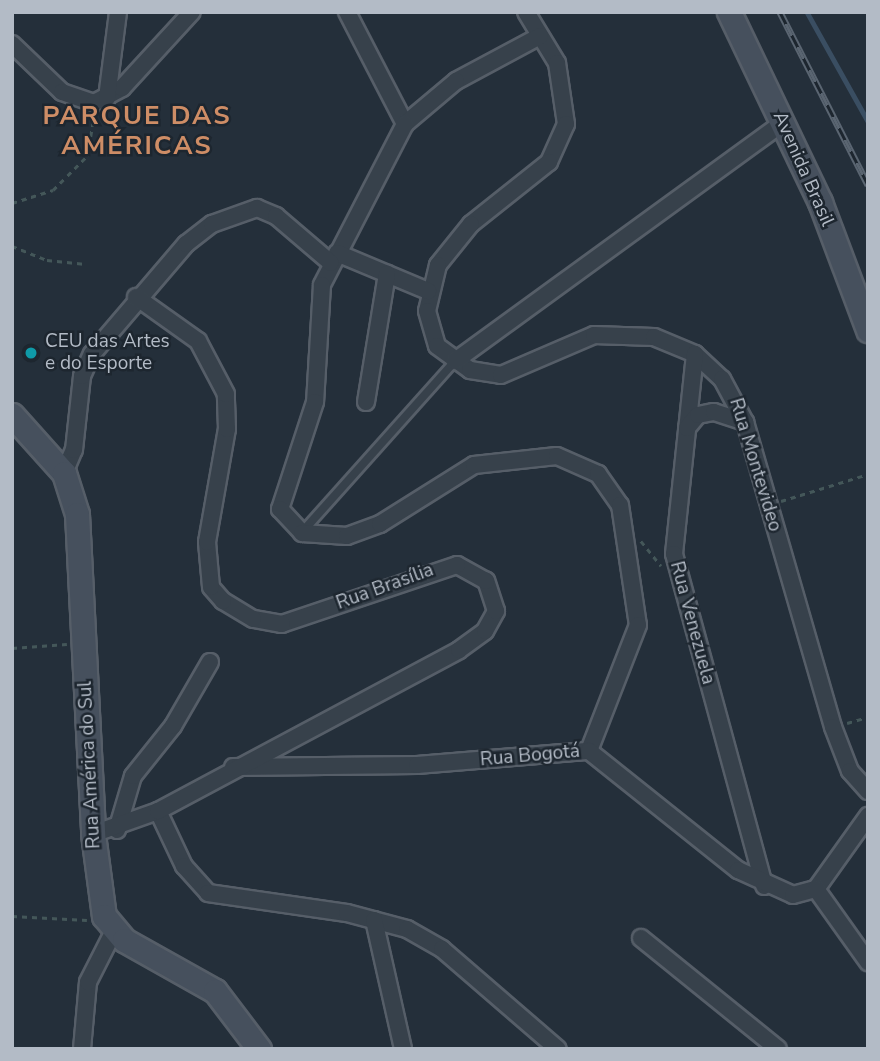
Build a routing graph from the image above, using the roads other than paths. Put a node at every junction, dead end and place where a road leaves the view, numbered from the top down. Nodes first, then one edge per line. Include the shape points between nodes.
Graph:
1 (118, 12) edge
2 (192, 12) edge
3 (347, 12) edge
4 (526, 12) edge
5 (729, 12) edge
6 (540, 36) junction
7 (12, 44) edge
8 (100, 101) junction
9 (782, 123) junction
10 (405, 124) junction
11 (334, 258) junction
12 (387, 274) junction
13 (428, 291) junction
14 (136, 298) junction
15 (868, 330) edge
16 (695, 354) junction
17 (455, 361) junction
18 (366, 402) dead end
19 (12, 415) edge
20 (745, 422) junction
21 (687, 428) junction
22 (64, 473) junction
23 (302, 533) junction
24 (210, 662) dead end
25 (589, 751) junction
26 (232, 767) junction
27 (868, 792) edge
28 (158, 811) junction
29 (868, 816) edge
30 (117, 830) junction
31 (93, 834) junction
32 (764, 886) junction
33 (816, 888) junction
34 (374, 920) junction
35 (111, 926) junction
36 (641, 938) dead end
37 (868, 962) edge
38 (82, 1049) edge
39 (259, 1049) edge
40 (403, 1049) edge
41 (558, 1049) edge
42 (778, 1049) edge

1 - 8 street
2 - 8 street
3 - 10 street
4 - 6 street
5 - 9 street, Avenida Brasil
6 - 10 street via 456,81
6 - 13 street via 566,90 560,143 549,162 448,248
7 - 8 street via 62,92
9 - 15 street, Avenida Brasil
9 - 17 street
10 - 11 street
11 - 12 street
11 - 14 street via 276,216 248,208 186,244
11 - 23 street via 316,305 315,402 280,502 283,517
12 - 13 street
12 - 18 street
13 - 17 street via 437,346
14 - 22 street via 82,376 74,450
14 - 26 street, Rua Brasília via 198,341 226,394 228,429 207,542 211,587 223,601 253,618 282,624 457,565 476,570 494,599 493,622 459,650
16 - 17 street, Rua Montevideo via 654,337 594,335 501,375
16 - 20 street, Rua Montevideo via 732,391
16 - 21 street, Rua Venezuela
17 - 23 lane
19 - 22 street
20 - 21 street via 714,412 698,415
20 - 27 street, Rua Montevideo via 833,727 850,771
21 - 32 street, Rua Venezuela via 674,518 678,586
22 - 31 street, Rua América do Sul via 78,514
23 - 25 street via 365,532 474,466 557,456 598,474 624,520 638,625
24 - 30 street via 173,726 133,776
25 - 26 street, Rua Bogotá via 417,765
25 - 32 street, Rua Bogotá
26 - 28 street, Rua Brasília
28 - 30 street, Rua Brasília
28 - 34 street via 184,866 208,893
29 - 33 street
30 - 31 street, Rua Brasília
31 - 35 street, Rua América do Sul via 97,886
32 - 33 street, Rua Bogotá via 793,895
33 - 37 street
34 - 40 street
34 - 41 street via 425,937
35 - 38 street via 88,982
35 - 39 street via 215,991
36 - 42 street

